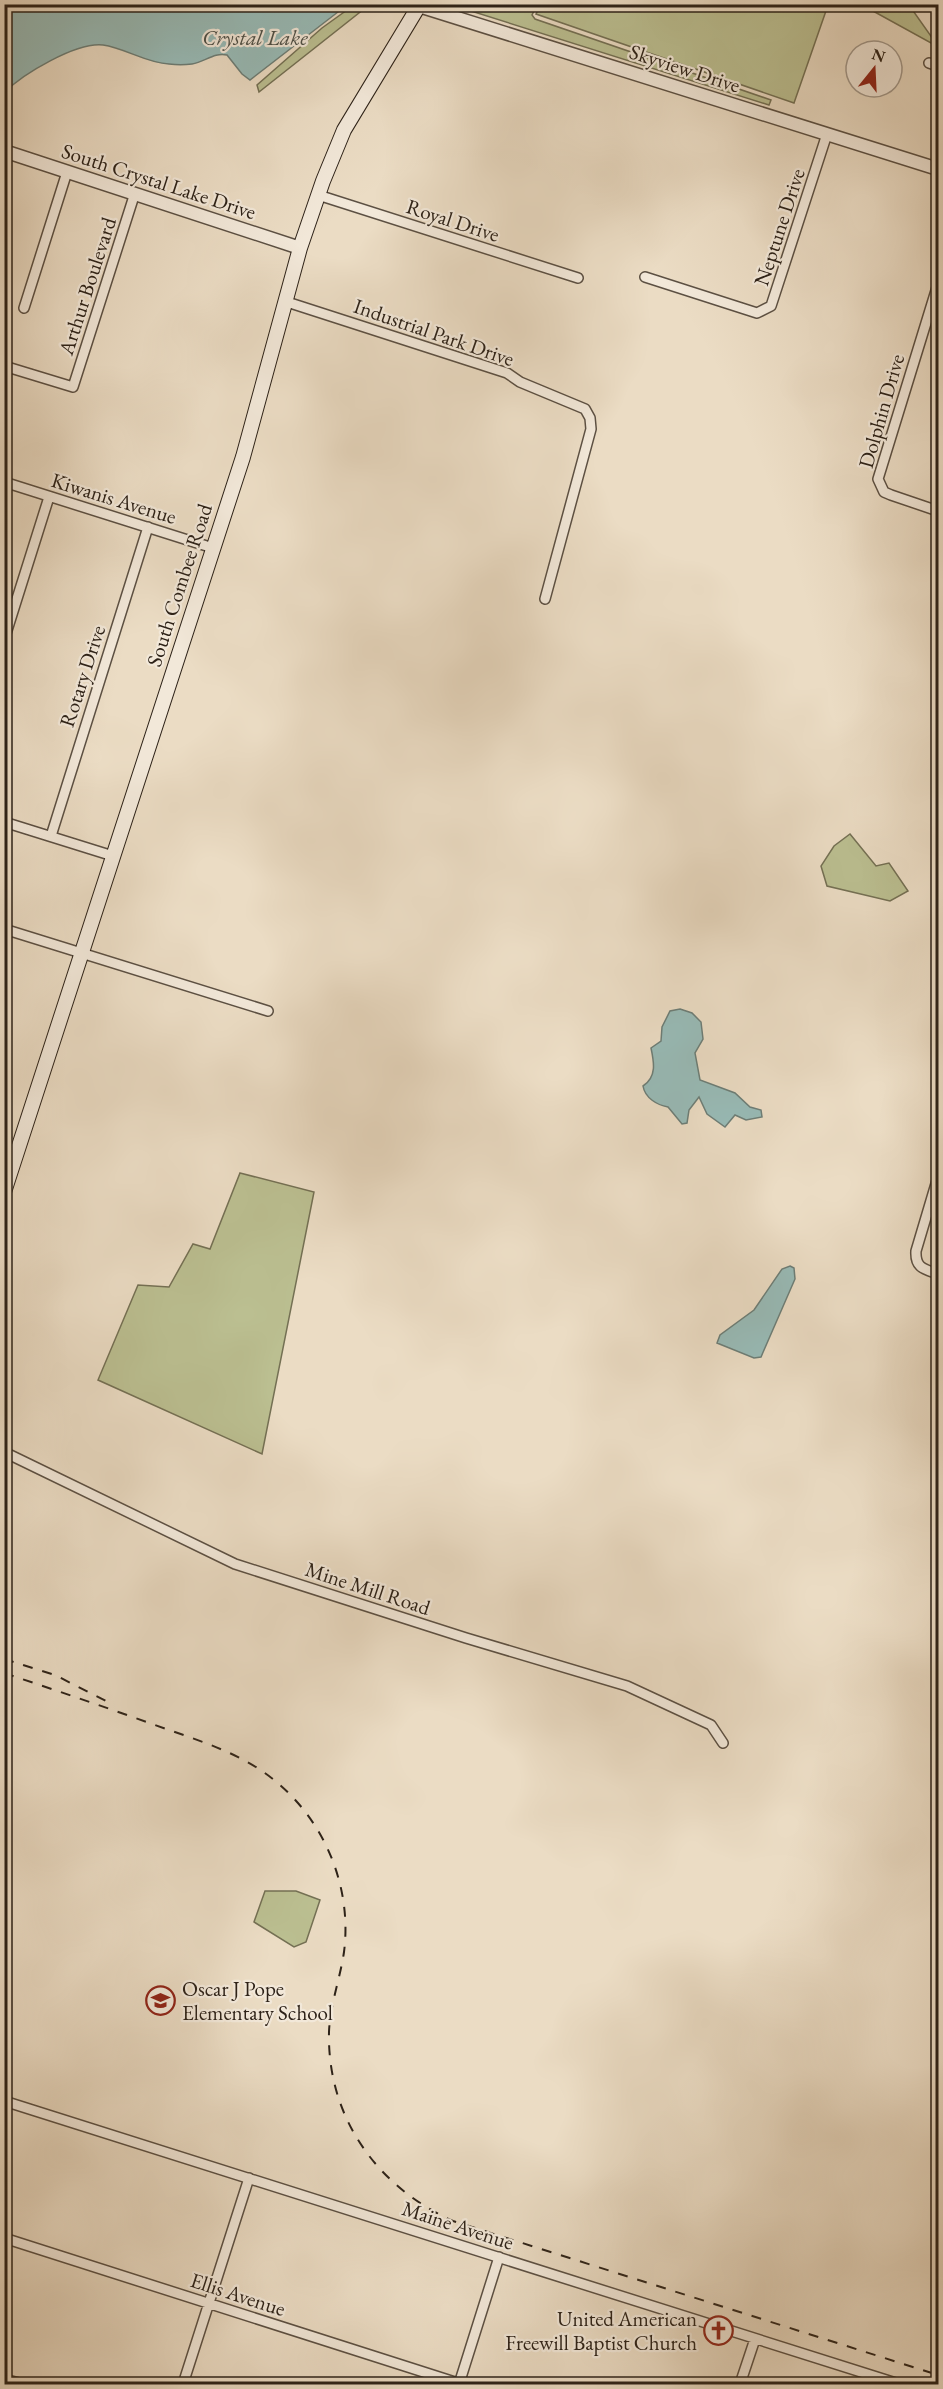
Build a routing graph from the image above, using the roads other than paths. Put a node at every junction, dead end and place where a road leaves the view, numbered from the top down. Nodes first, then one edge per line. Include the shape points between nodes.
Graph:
1 (419, 5) edge
2 (827, 134) junction
3 (4, 151) edge
4 (939, 169) edge
5 (67, 172) junction
6 (318, 195) junction
7 (134, 196) junction
8 (300, 248) junction
9 (645, 277) dead end
10 (578, 278) dead end
11 (939, 284) edge
12 (287, 302) junction
13 (24, 308) dead end
14 (4, 366) edge
15 (4, 482) edge
16 (49, 497) junction
17 (939, 511) edge
18 (148, 528) junction
19 (213, 548) junction
20 (545, 599) dead end
21 (4, 640) edge
22 (4, 822) edge
23 (51, 836) junction
24 (113, 856) junction
25 (4, 929) edge
26 (82, 954) junction
27 (268, 1011) dead end
28 (939, 1177) edge
29 (4, 1192) edge
30 (939, 1274) edge
31 (4, 1452) edge
32 (723, 1743) dead end
33 (4, 2101) edge
34 (249, 2178) junction
35 (4, 2238) edge
36 (499, 2257) junction
37 (210, 2304) junction
38 (754, 2339) junction
39 (4, 2379) edge
40 (460, 2384) edge
41 (23, 2385) edge
42 (183, 2385) edge
43 (740, 2385) edge
44 (899, 2385) edge

1 - 2 street, Skyview Drive
1 - 6 main road, South Combee Road via 344,130
2 - 4 street, Skyview Drive
2 - 9 street, Neptune Drive via 771,306 757,313
3 - 5 street, South Crystal Lake Drive
5 - 7 street, South Crystal Lake Drive
5 - 13 street
6 - 8 main road, South Combee Road
6 - 10 street, Royal Drive
7 - 8 street, South Crystal Lake Drive
7 - 14 street, Arthur Boulevard via 73,387
8 - 12 main road, South Combee Road
11 - 17 street, Dolphin Drive via 878,479 884,492
12 - 19 main road, South Combee Road
12 - 20 street, Industrial Park Drive via 507,373 585,409 591,429
15 - 16 street, Kiwanis Avenue
16 - 18 street, Kiwanis Avenue
16 - 21 street
18 - 19 street, Kiwanis Avenue
18 - 23 street, Rotary Drive
19 - 24 main road, South Combee Road
22 - 23 street
23 - 24 street
24 - 26 main road, South Combee Road
25 - 26 street
26 - 27 street
26 - 29 main road, South Combee Road
28 - 30 street via 916,1251 921,1268
31 - 32 street, Mine Mill Road via 235,1564 627,1686 711,1725
33 - 34 street, Maine Avenue
34 - 36 street, Maine Avenue
34 - 37 street
35 - 37 street, Ellis Avenue
36 - 38 street, Maine Avenue
36 - 40 street
37 - 40 street, Ellis Avenue
37 - 42 street
38 - 43 street
38 - 44 street, Maine Avenue
39 - 41 street

